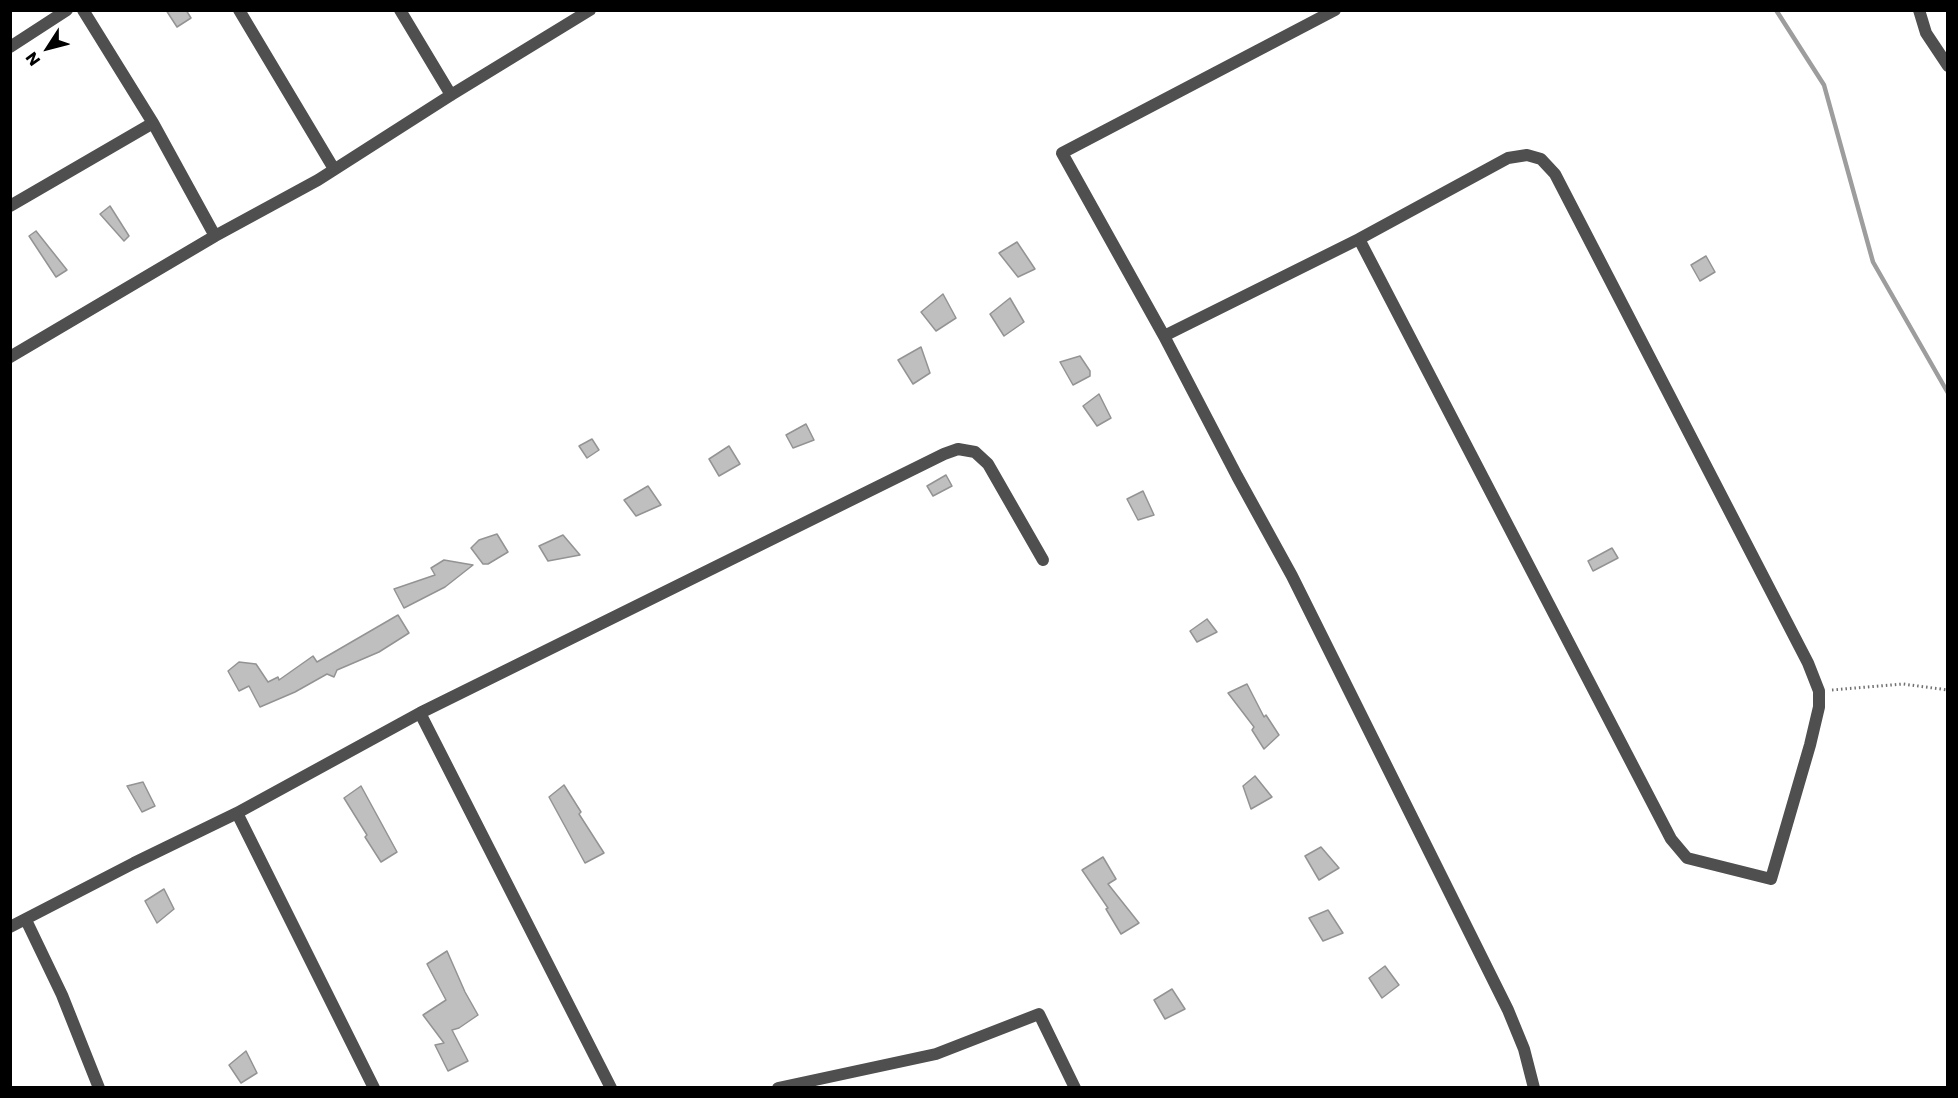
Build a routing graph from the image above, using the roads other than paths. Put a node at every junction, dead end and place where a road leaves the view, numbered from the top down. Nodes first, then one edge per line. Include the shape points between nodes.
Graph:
1 (68, 10) edge
2 (83, 10) edge
3 (239, 10) edge
4 (400, 10) edge
5 (590, 10) edge
6 (1335, 10) edge
7 (1919, 10) edge
8 (10, 47) edge
9 (1947, 66) edge
10 (451, 95) junction
11 (153, 123) junction
12 (334, 169) junction
13 (10, 206) edge
14 (215, 236) junction
15 (1359, 239) junction
16 (1164, 336) junction
17 (10, 357) edge
18 (1043, 560) dead end
19 (420, 713) junction
20 (237, 813) junction
21 (26, 920) junction
22 (10, 927) edge
23 (99, 1088) edge
24 (374, 1088) edge
25 (611, 1088) edge
26 (778, 1088) edge
27 (1075, 1088) edge
28 (1534, 1088) edge

1 - 8 street
2 - 11 street
3 - 12 street
4 - 10 street
5 - 10 street
6 - 16 street via 1062,153
7 - 9 street via 1926,33
10 - 12 street
11 - 13 street
11 - 14 street
12 - 14 street
14 - 17 street
15 - 15 street via 1671,839 1687,858 1771,879 1810,745 1819,691 1555,174 1541,159 1527,154 1508,158
15 - 16 street
16 - 28 street via 1292,576 1508,1010
18 - 19 street via 988,464 975,452 958,449
19 - 20 street
19 - 25 street
20 - 21 street
20 - 24 street
21 - 22 street
21 - 23 street via 63,995
26 - 27 street via 936,1054 1039,1014

